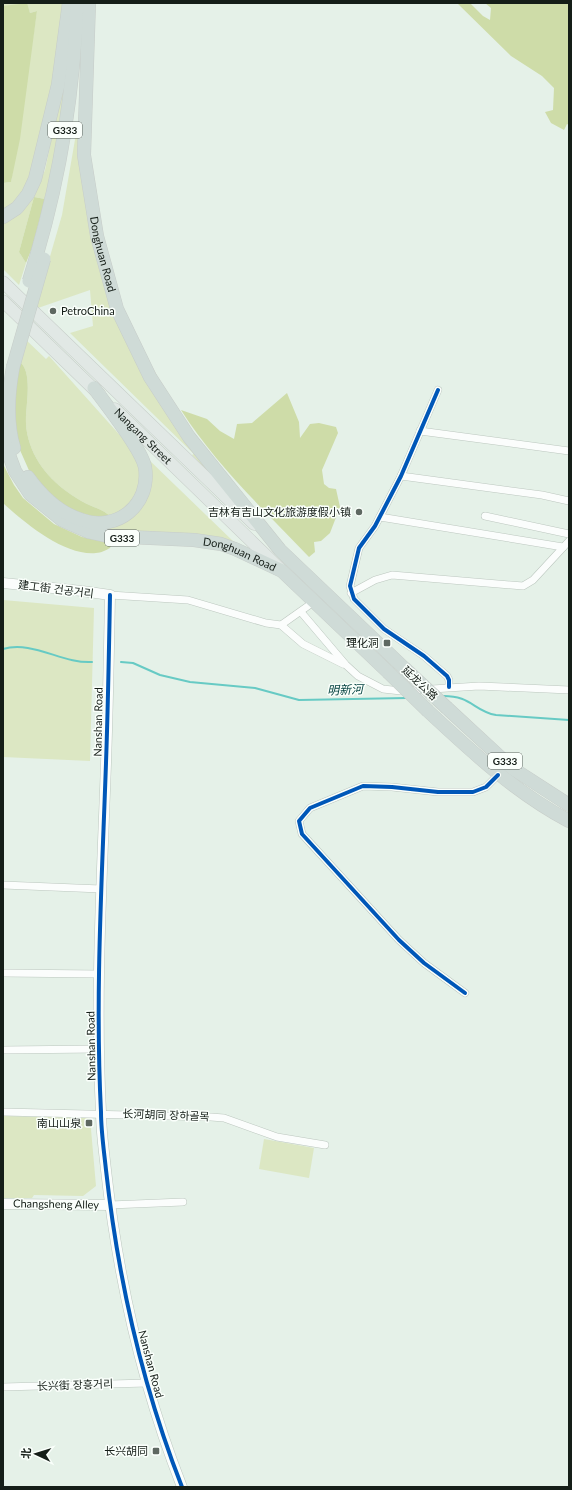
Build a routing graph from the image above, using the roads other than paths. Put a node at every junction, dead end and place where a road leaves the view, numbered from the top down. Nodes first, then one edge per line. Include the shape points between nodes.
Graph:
1 (69, 3) edge
2 (77, 3) edge
3 (89, 3) edge
4 (86, 58) junction
5 (3, 217) edge
6 (41, 257) junction
7 (3, 282) edge
8 (3, 301) edge
9 (10, 363) junction
10 (3, 378) edge
11 (94, 388) junction
12 (438, 390) dead end
13 (420, 431) junction
14 (3, 439) edge
15 (569, 451) edge
16 (401, 476) junction
17 (569, 501) edge
18 (485, 516) dead end
19 (380, 517) junction
20 (569, 534) edge
21 (569, 541) edge
22 (563, 547) junction
23 (280, 550) junction
24 (282, 571) junction
25 (3, 583) edge
26 (351, 593) junction
27 (110, 595) junction
28 (314, 601) junction
29 (301, 612) junction
30 (281, 625) junction
31 (384, 629) junction
32 (374, 639) junction
33 (346, 665) junction
34 (449, 687) junction
35 (569, 690) edge
36 (498, 775) junction
37 (569, 805) edge
38 (569, 821) edge
39 (3, 885) edge
40 (101, 889) junction
41 (3, 973) edge
42 (99, 974) junction
43 (465, 993) dead end
44 (99, 1049) junction
45 (3, 1050) edge
46 (3, 1112) edge
47 (100, 1113) junction
48 (325, 1145) dead end
49 (183, 1202) dead end
50 (3, 1204) edge
51 (110, 1205) junction
52 (147, 1383) junction
53 (3, 1387) edge
54 (182, 1487) edge

1 - 5 highway via 58,85 35,179 17,208
2 - 6 highway, G333 via 77,28 68,108
3 - 4 highway, Donghuan Road / G333
4 - 6 highway via 79,81 68,157
4 - 23 highway, Donghuan Road / G333 via 84,155 97,236 117,309 166,405
6 - 9 highway, bridge
7 - 23 main road, Nangang Street
8 - 11 main road, Nangang Street
9 - 10 highway
9 - 11 highway via 10,434 15,453 24,471 35,486 61,510 81,520 103,524 122,518 134,509 143,492 145,474 142,457
11 - 24 main road, Nangang Street
12 - 13 street
13 - 15 street
13 - 16 street
14 - 24 highway, Donghuan Road / G333 via 15,471 30,494 50,512 74,526 107,536 178,538 220,544
16 - 17 street
16 - 19 street
18 - 20 street
19 - 22 street
19 - 26 street via 359,548 350,586
21 - 22 street
22 - 26 street via 533,580 523,586 392,575 375,580
23 - 32 highway, 延龙公路 / G333
24 - 28 highway, 延龙公路 / G333
25 - 27 street, 建工街 건공거리
26 - 31 street via 359,605
27 - 30 street via 188,600
27 - 40 street, Nanshan Road
28 - 29 street
28 - 36 highway, 延龙公路 / G333, bridge
29 - 30 street
29 - 33 street
30 - 33 street via 303,644
31 - 32 street
31 - 34 street via 440,668 449,680
32 - 37 highway, 延龙公路 / G333, bridge via 512,768
33 - 34 street via 365,680 392,691
34 - 35 street via 504,686
36 - 38 highway, 延龙公路 / G333
36 - 43 street via 486,787 473,792 363,786 310,808 299,821 302,834 399,940
39 - 40 street
40 - 42 street, Nanshan Road
41 - 42 street
42 - 44 street, Nanshan Road
44 - 45 street
44 - 47 street, Nanshan Road
46 - 47 street, 长河胡同 장하골목
47 - 48 street, 长河胡同 장하골목 via 224,1118 277,1137
47 - 51 street, Nanshan Road
49 - 51 street
50 - 51 street, Changsheng Alley
51 - 52 street, Nanshan Road via 123,1285
52 - 53 street, 长兴街 장흥거리
52 - 54 street, Nanshan Road via 160,1429

